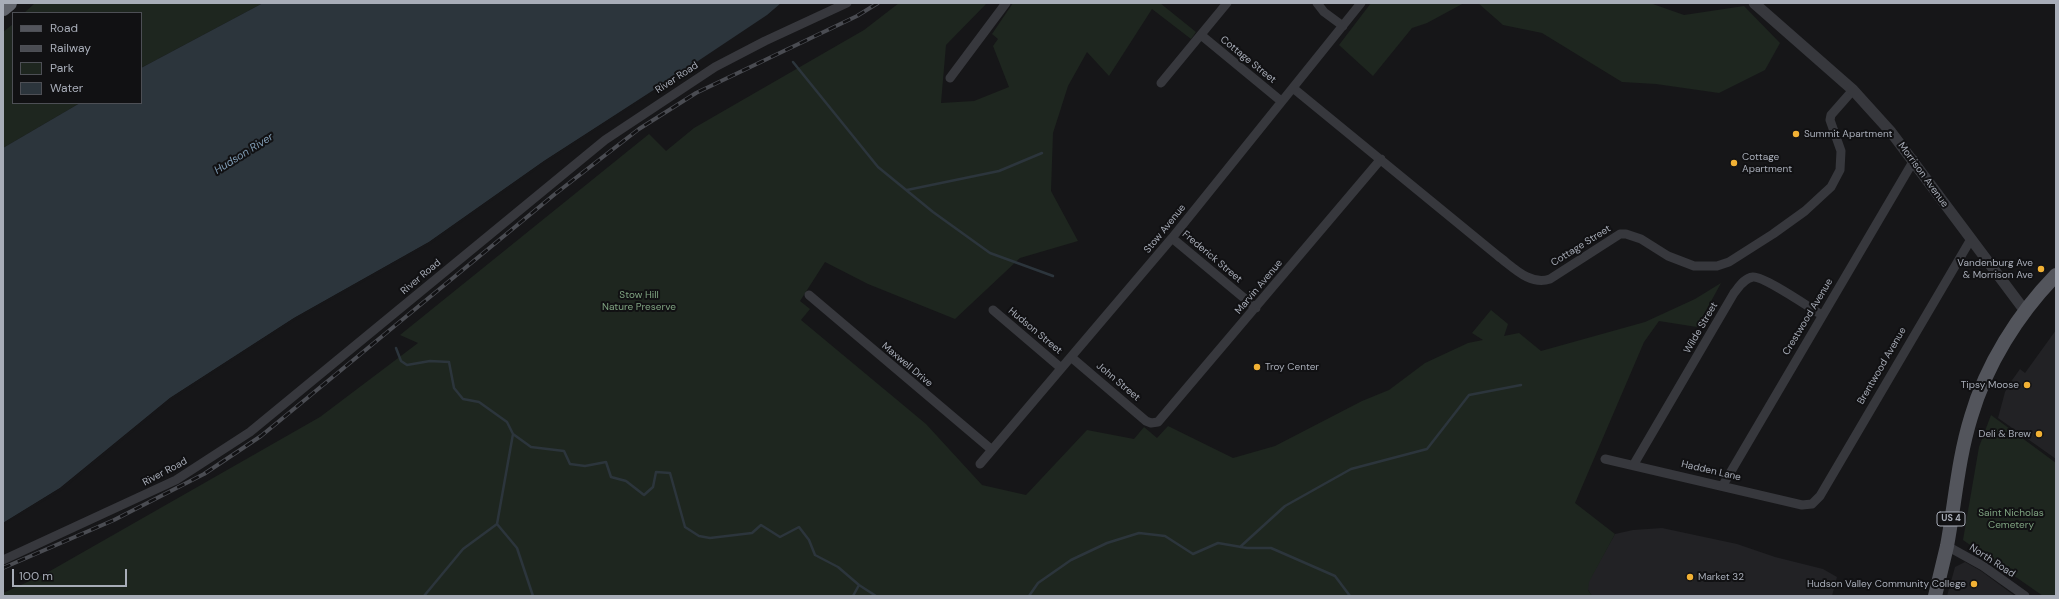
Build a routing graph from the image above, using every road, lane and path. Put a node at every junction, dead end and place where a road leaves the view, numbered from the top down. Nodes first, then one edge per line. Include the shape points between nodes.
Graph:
1 (9, 3) edge
2 (847, 3) edge
3 (1006, 3) edge
4 (1228, 3) edge
5 (1317, 3) edge
6 (1361, 3) edge
7 (1754, 3) edge
8 (3, 8) edge
9 (1343, 26) junction
10 (1201, 35) junction
11 (950, 78) dead end
12 (1161, 83) dead end
13 (1293, 88) junction
14 (1853, 90) junction
15 (1281, 101) junction
16 (1381, 159) junction
17 (1914, 160) junction
18 (1172, 238) junction
19 (1971, 239) junction
20 (2056, 275) edge
21 (809, 296) dead end
22 (1256, 308) junction
23 (993, 310) dead end
24 (2025, 311) junction
25 (1822, 315) junction
26 (1071, 357) junction
27 (1062, 368) junction
28 (1151, 423) joint
29 (992, 450) junction
30 (1605, 459) dead end
31 (980, 464) dead end
32 (1634, 464) junction
33 (1724, 485) junction
34 (1812, 504) joint
35 (1947, 546) junction
36 (3, 560) edge
37 (1934, 596) edge
38 (2025, 596) edge

1 - 8 highway
2 - 36 street, River Road via 714,67 605,140 250,432 214,457 176,480
3 - 11 street
4 - 10 street
5 - 9 street via 1324,12
6 - 9 street, Stow Avenue
7 - 14 street, Morrison Avenue
9 - 13 street, Stow Avenue
10 - 12 street
10 - 15 street, Cottage Street
13 - 15 street, Stow Avenue
13 - 16 street, Cottage Street
14 - 16 street, Cottage Street via 1831,115 1830,120 1840,142 1842,156 1840,170 1831,187 1805,211 1773,234 1745,253 1717,266 1694,266 1681,262 1641,239 1620,234 1550,279 1538,282 1523,275
14 - 17 street, Morrison Avenue
15 - 18 street, Stow Avenue
16 - 22 street, Marvin Avenue
17 - 19 street, Morrison Avenue
17 - 25 street, Crestwood Avenue
18 - 22 street, Frederick Street
18 - 26 street, Stow Avenue
19 - 24 street, Morrison Avenue
19 - 34 street, Brentwood Avenue via 1934,298 1820,496
20 - 24 main road, US 4
21 - 29 street, Maxwell Drive
22 - 28 street, Marvin Avenue via 1161,419
23 - 27 street, Hudson Street
24 - 35 main road, US 4 via 1995,358 1971,418
25 - 32 street, Wilde Street via 1765,281 1752,277 1743,281
25 - 33 street, Crestwood Avenue
26 - 27 street, Stow Avenue
26 - 28 street, John Street
27 - 29 street, Stow Avenue
29 - 31 street, Stow Avenue
30 - 32 street, Hadden Lane
32 - 33 street, Hadden Lane
33 - 34 street, Hadden Lane via 1802,505
35 - 37 main road, US 4
35 - 38 street, North Road via 1983,566

